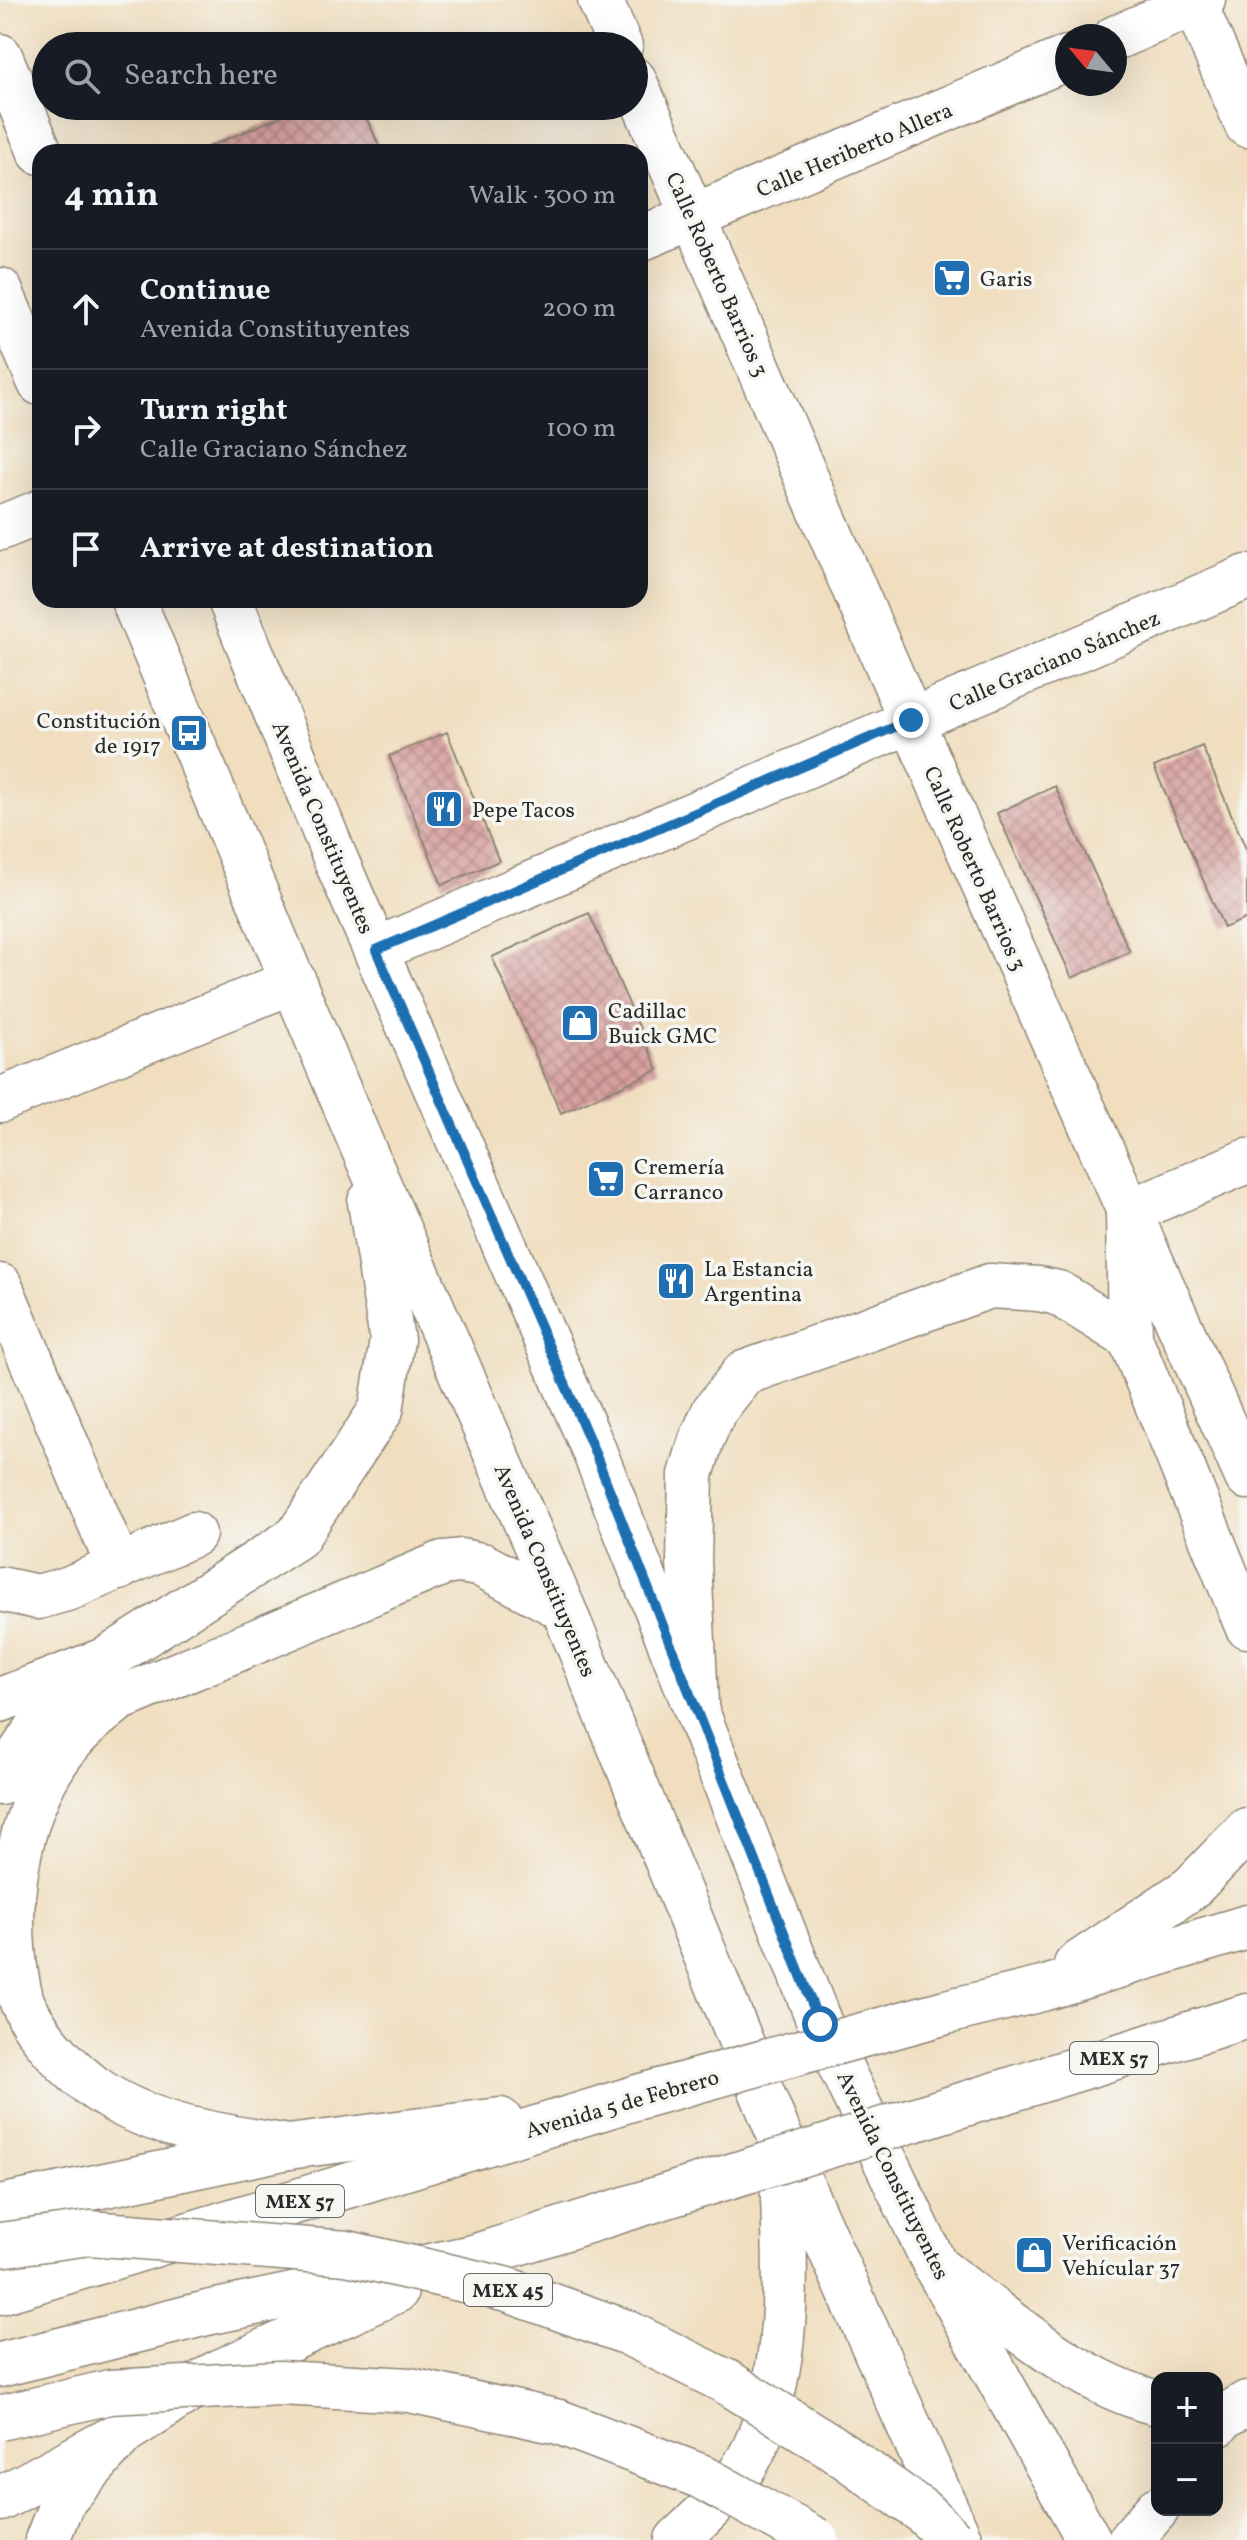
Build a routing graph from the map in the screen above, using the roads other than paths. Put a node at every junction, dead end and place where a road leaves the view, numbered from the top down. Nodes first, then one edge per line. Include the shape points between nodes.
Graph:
1 (600, 0) edge
2 (1197, 1) edge
3 (614, 32) edge
4 (1127, 33) edge
5 (0, 56) edge
6 (1055, 63) edge
7 (648, 113) edge
8 (1247, 125) edge
9 (37, 144) edge
10 (692, 218) junction
11 (648, 236) edge
12 (0, 290) edge
13 (32, 364) edge
14 (32, 515) edge
15 (0, 528) edge
16 (1247, 577) edge
17 (136, 608) edge
18 (233, 608) edge
19 (911, 720) junction
20 (376, 950) junction
21 (294, 981) junction
22 (0, 1100) edge
23 (360, 1141) junction
24 (1247, 1161) edge
25 (1128, 1212) junction
26 (0, 1286) edge
27 (1130, 1338) junction
28 (1247, 1477) edge
29 (194, 1534) dead end
30 (119, 1568) junction
31 (0, 1589) edge
32 (563, 1608) junction
33 (1247, 1626) edge
34 (110, 1657) junction
35 (0, 1700) edge
36 (696, 1703) junction
37 (0, 1783) edge
38 (1247, 1830) edge
39 (1247, 1927) edge
40 (1042, 1989) junction
41 (1247, 2016) edge
42 (582, 2112) junction
43 (781, 2139) junction
44 (288, 2147) junction
45 (0, 2207) edge
46 (0, 2245) edge
47 (473, 2257) junction
48 (936, 2267) junction
49 (0, 2292) edge
50 (207, 2313) junction
51 (0, 2365) edge
52 (1151, 2401) edge
53 (0, 2420) edge
54 (124, 2432) junction
55 (0, 2499) edge
56 (1151, 2516) edge
57 (47, 2540) edge
58 (677, 2540) edge
59 (816, 2540) edge
60 (952, 2540) edge
61 (960, 2540) edge
62 (1089, 2540) edge
63 (1130, 2540) edge

1 - 3 main road
2 - 4 main road
2 - 8 main road
5 - 9 main road
6 - 10 main road, Calle Heriberto Allera
7 - 10 main road, Calle Roberto Barrios 3
10 - 11 main road, Calle Heriberto Allera
10 - 19 main road, Calle Roberto Barrios 3
12 - 13 main road
14 - 15 main road
16 - 19 main road, Calle Graciano Sánchez
17 - 21 main road, Avenida Constituyentes
18 - 20 main road, Avenida Constituyentes
19 - 20 main road, Calle Graciano Sánchez
19 - 25 main road, Calle Roberto Barrios 3
20 - 36 main road, Avenida Constituyentes via 587,1434
21 - 22 main road
21 - 23 main road, Avenida Constituyentes
23 - 32 main road, Avenida Constituyentes
23 - 34 main road via 392,1340 381,1410 297,1537
24 - 25 main road
25 - 27 main road
25 - 28 main road, Calle Roberto Barrios 3
26 - 30 main road
27 - 33 main road
27 - 36 main road via 1058,1293 990,1286 744,1373 714,1411 691,1475
29 - 30 main road
30 - 31 main road via 38,1597
32 - 43 main road, Avenida Constituyentes
32 - 44 main road via 482,1565 443,1563 119,1699 68,1745 48,1774 21,1837 7,1925 12,1973 41,2034 93,2086 124,2105 223,2136
34 - 35 main road
34 - 37 main road via 41,1723
36 - 48 main road, Avenida Constituyentes via 820,2024
38 - 40 main road via 1191,1888
39 - 40 main road, Avenida 5 de Febrero / MEX 57
40 - 42 main road, Avenida 5 de Febrero / MEX 57, bridge
41 - 47 main road, MEX 57, bridge
42 - 44 main road
42 - 49 main road, Avenida 5 de Febrero / MEX 57
43 - 58 main road via 784,2322 774,2389 754,2449 720,2499
43 - 61 main road, Avenida Constituyentes
44 - 45 main road
46 - 60 main road, MEX 45, bridge via 90,2233 347,2253 508,2290 626,2332 727,2382 829,2445 922,2511
47 - 50 main road, MEX 57
47 - 54 main road via 217,2373
48 - 52 main road via 1079,2372
48 - 62 main road, Avenida Constituyentes
50 - 51 main road, MEX 57
50 - 53 main road
53 - 59 main road, bridge via 110,2392 280,2383 410,2390 559,2422 700,2476
54 - 55 main road
54 - 57 main road via 62,2502
56 - 63 main road

